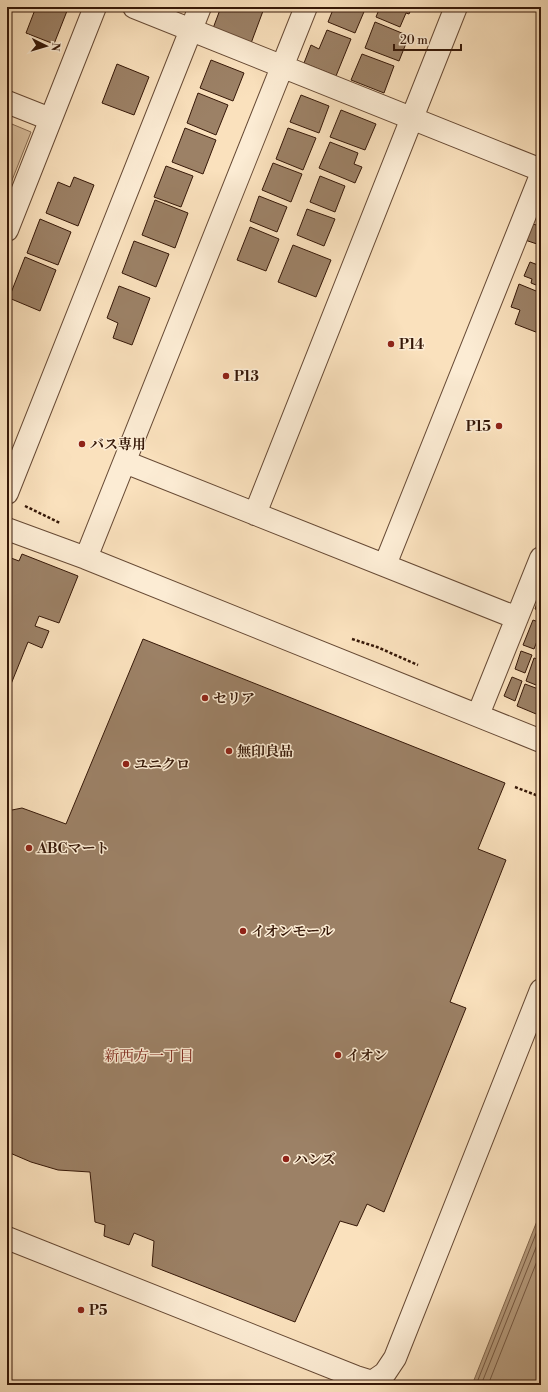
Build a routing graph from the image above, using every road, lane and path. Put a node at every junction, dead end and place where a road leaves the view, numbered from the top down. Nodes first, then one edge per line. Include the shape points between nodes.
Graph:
1 (95, 7) edge
2 (134, 7) edge
3 (200, 7) edge
4 (306, 7) edge
5 (456, 7) edge
6 (191, 30) junction
7 (282, 66) junction
8 (7, 102) edge
9 (50, 119) junction
10 (412, 119) junction
11 (541, 170) edge
12 (541, 175) edge
13 (7, 230) edge
14 (125, 462) junction
15 (12, 498) edge
16 (254, 514) junction
17 (66, 526) dead end
18 (7, 529) edge
19 (86, 558) junction
20 (541, 558) edge
21 (385, 565) junction
22 (517, 618) junction
23 (478, 715) junction
24 (541, 741) edge
25 (514, 787) dead end
26 (541, 798) edge
27 (541, 990) edge
28 (7, 1238) edge

1 - 9 street
2 - 6 street
3 - 6 street
4 - 7 street
5 - 10 street
6 - 7 street
6 - 15 street
7 - 10 street
7 - 14 street
8 - 9 street
9 - 13 street
10 - 11 street
10 - 16 street
12 - 21 street
14 - 16 street
14 - 19 street
15 - 17 path
16 - 21 street
18 - 19 street
19 - 23 street
20 - 22 street
21 - 22 street
22 - 23 street
23 - 24 street
25 - 26 path
27 - 28 street via 395,1358 384,1373 372,1382

